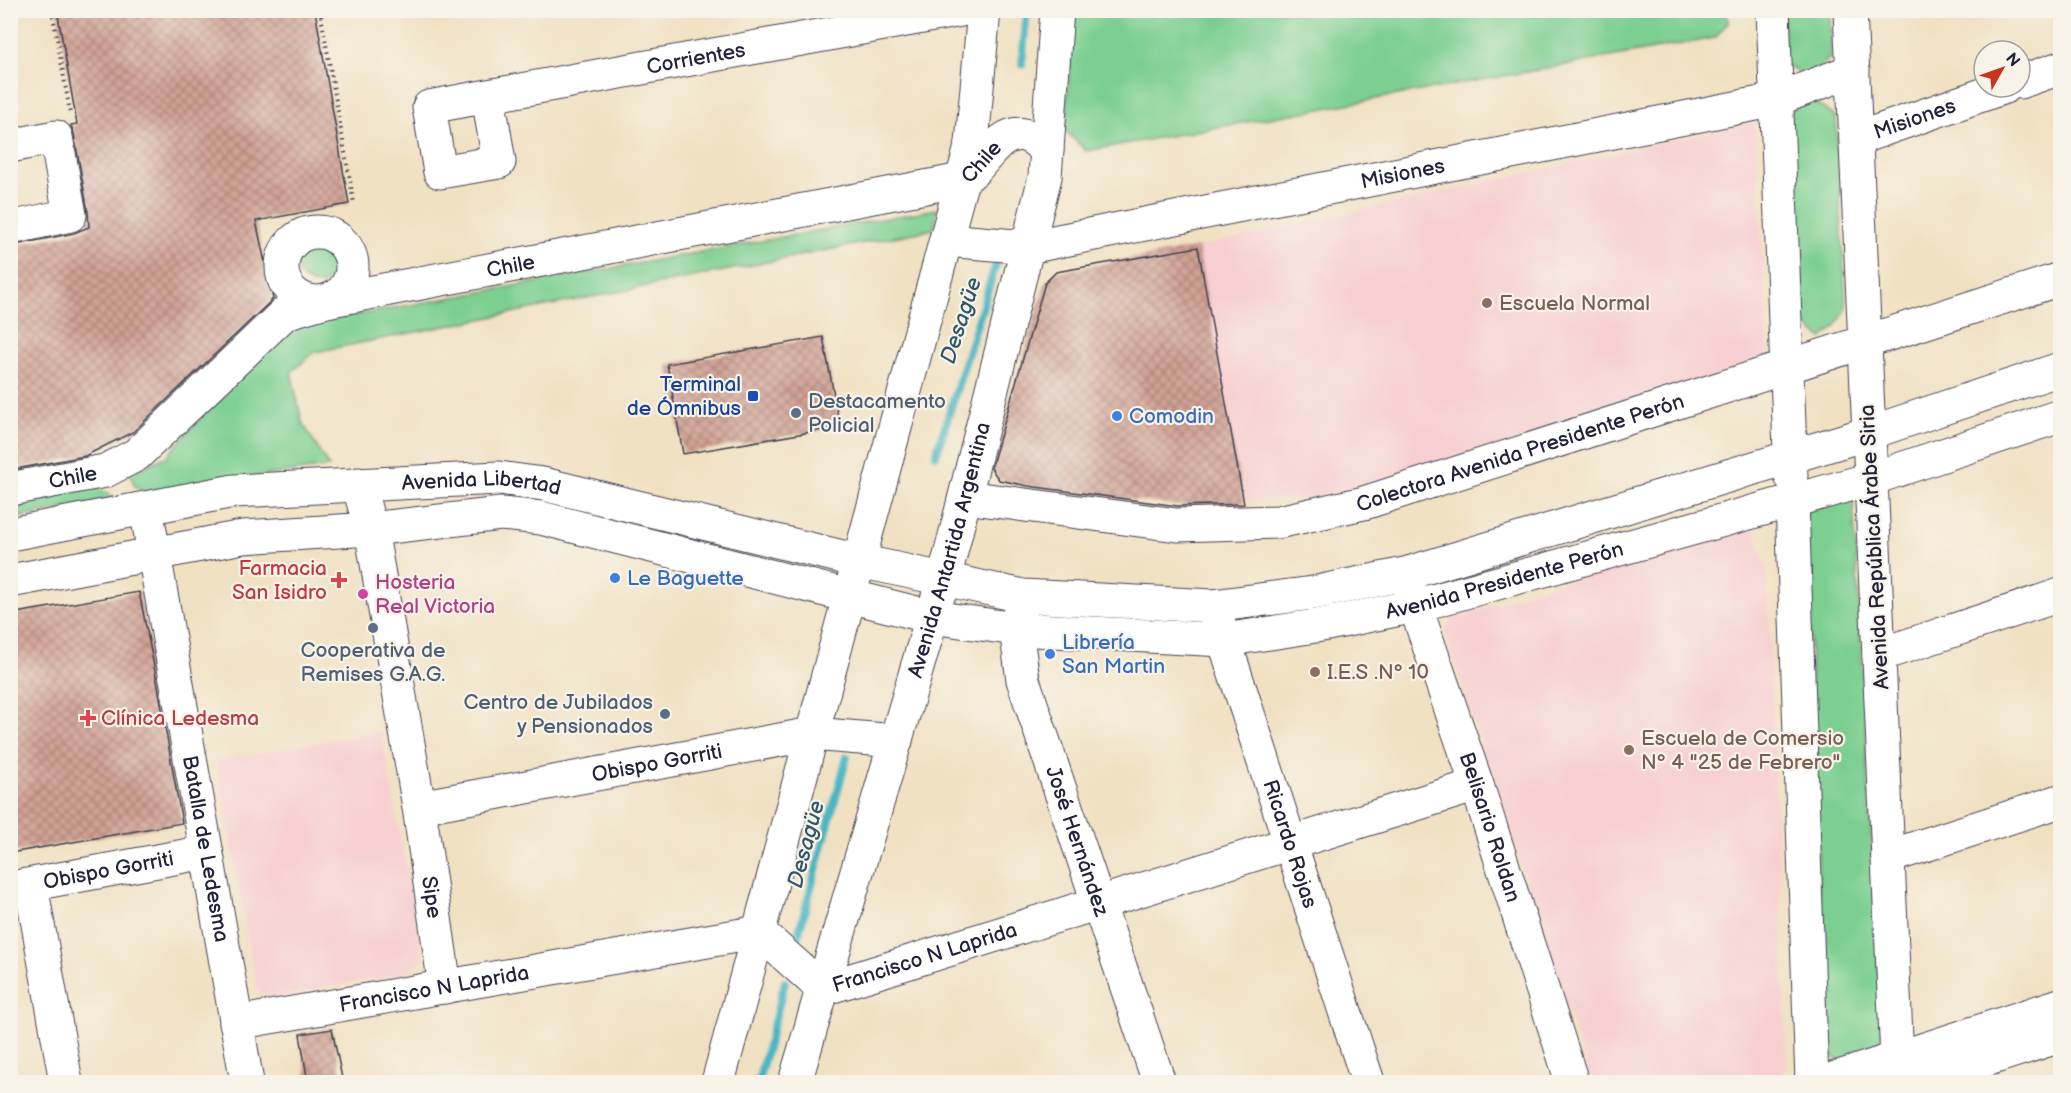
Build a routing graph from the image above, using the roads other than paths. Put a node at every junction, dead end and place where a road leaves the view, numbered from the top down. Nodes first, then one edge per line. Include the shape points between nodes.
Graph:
1 (961, 10) edge
2 (984, 10) edge
3 (1058, 10) edge
4 (1773, 10) edge
5 (1851, 10) edge
6 (2061, 68) edge
7 (1853, 70) junction
8 (2032, 78) edge
9 (488, 96) junction
10 (1972, 99) edge
11 (1776, 100) junction
12 (1856, 139) junction
13 (10, 146) edge
14 (1047, 150) junction
15 (962, 180) junction
16 (10, 228) edge
17 (946, 240) junction
18 (1028, 247) junction
19 (2061, 279) edge
20 (1865, 342) junction
21 (1787, 368) junction
22 (2061, 369) edge
23 (2061, 416) edge
24 (1869, 433) junction
25 (1790, 457) junction
26 (1871, 479) junction
27 (358, 484) junction
28 (10, 489) edge
29 (965, 497) junction
30 (1792, 501) junction
31 (146, 508) junction
32 (371, 529) junction
33 (10, 534) edge
34 (155, 554) junction
35 (859, 561) junction
36 (1405, 574) junction
37 (943, 580) junction
38 (10, 581) edge
39 (2061, 595) edge
40 (849, 596) junction
41 (1023, 596) junction
42 (1213, 606) junction
43 (1415, 606) junction
44 (932, 617) junction
45 (1016, 629) junction
46 (1224, 640) junction
47 (1879, 655) junction
48 (812, 734) junction
49 (896, 741) junction
50 (1478, 785) junction
51 (2061, 801) edge
52 (419, 807) junction
53 (1290, 843) junction
54 (206, 852) junction
55 (1888, 857) junction
56 (21, 886) edge
57 (1098, 903) junction
58 (759, 932) junction
59 (445, 987) junction
60 (823, 988) junction
61 (2061, 1005) edge
62 (236, 1023) junction
63 (2061, 1036) edge
64 (1904, 1075) edge
65 (66, 1083) edge
66 (247, 1083) edge
67 (718, 1083) edge
68 (795, 1083) edge
69 (1159, 1083) edge
70 (1368, 1083) edge
71 (1572, 1083) edge
72 (1812, 1083) edge
73 (1824, 1083) edge

1 - 9 street, Corrientes
2 - 15 street via 972,143
3 - 14 street, Avenida Antartida Argentina
4 - 11 street
5 - 7 street, Avenida República Árabe Siria
6 - 8 street
7 - 11 street, Misiones
7 - 12 street, Avenida República Árabe Siria
9 - 9 street, Corrientes via 429,107 440,172 499,162
10 - 12 street, Misiones
11 - 18 street, Misiones
11 - 21 street
12 - 20 street, Avenida República Árabe Siria
13 - 16 street via 64,129 70,215
14 - 15 street, Chile via 1022,134 1003,140
14 - 18 street, Avenida Antartida Argentina via 1045,177
15 - 17 street
15 - 28 street, Chile via 326,301 285,314 136,455 105,471
17 - 18 street, Misiones
17 - 35 street
18 - 29 street, Avenida Antartida Argentina
19 - 20 street, Colectora Avenida Presidente Perón
20 - 21 street, Colectora Avenida Presidente Perón
20 - 24 street, Avenida República Árabe Siria
21 - 25 street
21 - 29 street, Colectora Avenida Presidente Perón via 1364,503 1278,522 1178,525
22 - 24 street, Avenida Presidente Perón
23 - 26 street, Avenida Presidente Perón
24 - 25 street, Avenida Presidente Perón
24 - 26 street, Avenida República Árabe Siria
25 - 30 street
25 - 36 street, Avenida Presidente Perón
26 - 30 street, Avenida Presidente Perón
26 - 47 street, Avenida República Árabe Siria
27 - 31 street, Avenida Libertad via 234,491
27 - 32 street, Sipe
27 - 35 street, Avenida Libertad via 499,478 543,484
29 - 37 street, Avenida Antartida Argentina
30 - 43 street, Avenida Presidente Perón
30 - 72 street
31 - 33 street, Avenida Libertad
31 - 34 street, Batalla de Ledesma
32 - 34 street, Avenida Libertad via 243,537
32 - 40 street, Avenida Libertad via 501,514 541,518
32 - 52 street, Sipe
34 - 38 street, Avenida Libertad
34 - 54 street, Batalla de Ledesma
35 - 37 street, Avenida Libertad
35 - 40 street
36 - 42 street, Avenida Presidente Perón via 1314,593
36 - 43 street, Belisario Roldan
37 - 41 street, Avenida Presidente Perón
37 - 44 street, Avenida Antartida Argentina
39 - 47 street
40 - 44 street, Avenida Libertad
40 - 48 street
41 - 42 street, Avenida Presidente Perón
41 - 45 street, José Hernández
42 - 46 street, Ricardo Rojas
43 - 46 street, Avenida Presidente Perón
43 - 50 street, Belisario Roldan
44 - 45 street, Avenida Presidente Perón
44 - 49 street, Avenida Antartida Argentina
45 - 46 street, Avenida Presidente Perón
45 - 57 street, José Hernández via 1023,680
46 - 53 street, Ricardo Rojas
47 - 55 street, Avenida República Árabe Siria
48 - 49 street, Obispo Gorriti
48 - 52 street, Obispo Gorriti
48 - 58 street
49 - 60 street, Avenida Antartida Argentina
50 - 53 street, Francisco N Laprida
50 - 71 street, Belisario Roldan
51 - 55 street
52 - 59 street, Sipe
53 - 57 street, Francisco N Laprida
53 - 70 street, Ricardo Rojas
54 - 56 street, Obispo Gorriti
54 - 62 street, Batalla de Ledesma
55 - 64 street, Avenida República Árabe Siria
56 - 65 street
57 - 60 street, Francisco N Laprida
57 - 69 street, José Hernández
58 - 59 street, Francisco N Laprida
58 - 60 street, Francisco N Laprida
58 - 67 street
59 - 62 street, Francisco N Laprida
60 - 68 street, Avenida Antartida Argentina
61 - 64 street
62 - 66 street, Batalla de Ledesma
63 - 64 street
64 - 73 street

